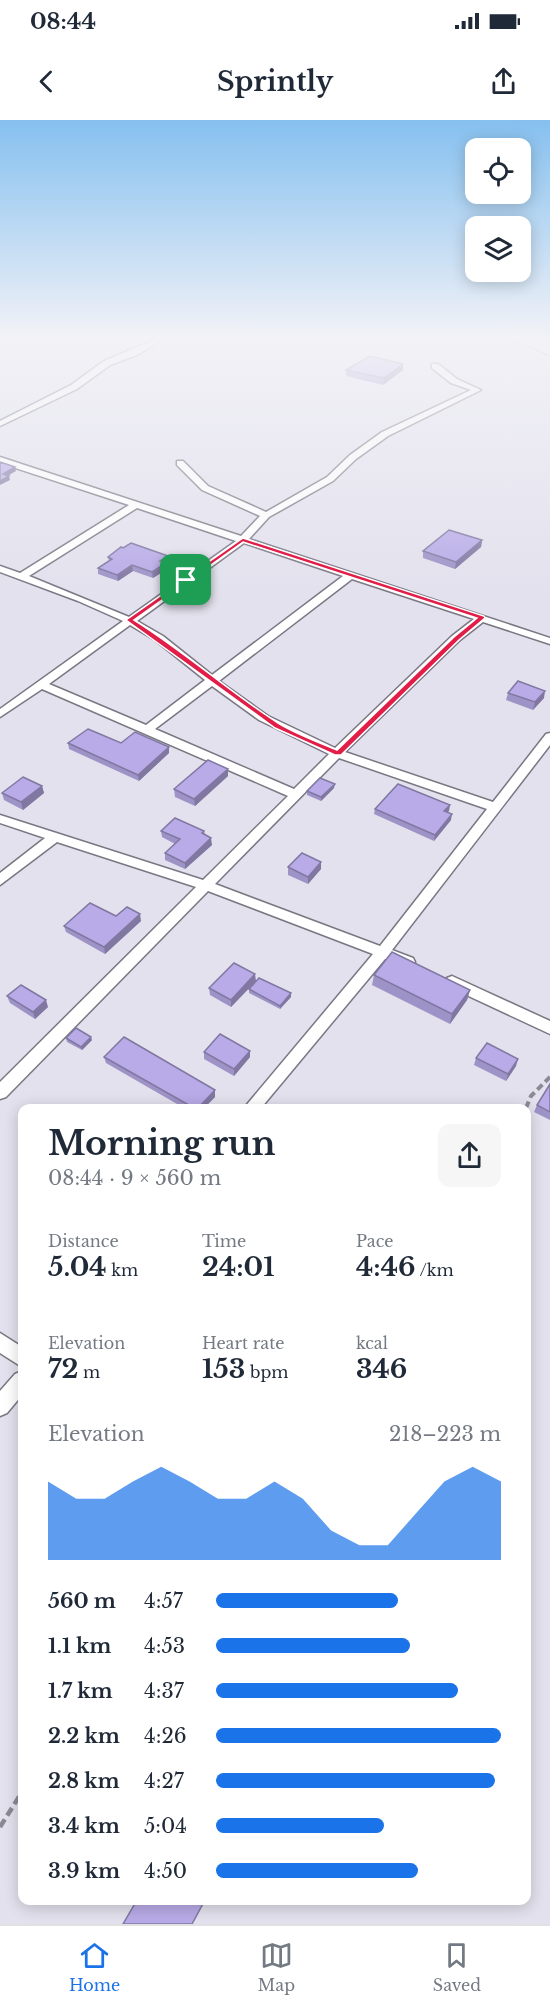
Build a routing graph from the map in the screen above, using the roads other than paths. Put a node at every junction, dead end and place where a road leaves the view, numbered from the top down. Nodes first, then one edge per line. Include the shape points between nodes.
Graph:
1 (410, 422) edge
2 (0, 460) edge
3 (180, 463) dead end
4 (136, 505) junction
5 (266, 515) junction
6 (243, 540) junction
7 (0, 569) edge
8 (351, 575) junction
9 (21, 577) junction
10 (482, 618) junction
11 (130, 620) junction
12 (550, 641) edge
13 (212, 681) junction
14 (43, 685) junction
15 (0, 714) edge
16 (148, 729) junction
17 (550, 737) edge
18 (338, 754) junction
19 (297, 795) junction
20 (494, 807) junction
21 (0, 819) edge
22 (55, 837) junction
23 (0, 880) edge
24 (207, 886) junction
25 (384, 951) junction
26 (550, 1028) edge
27 (0, 1092) edge
28 (255, 1104) edge
29 (0, 1342) edge
30 (18, 1355) edge
31 (18, 1386) edge
32 (0, 1406) edge

1 - 5 street via 385,434 330,479
2 - 4 street
3 - 5 street via 206,488
4 - 6 street
4 - 9 street
5 - 6 street
6 - 8 street
6 - 11 street
7 - 9 street
8 - 10 street
8 - 13 street
9 - 11 street
10 - 12 street
10 - 18 street via 456,638
11 - 13 street
11 - 14 street
13 - 16 street
13 - 18 street via 278,726
14 - 15 street
14 - 16 street
16 - 19 street
17 - 20 street
18 - 19 street
18 - 20 street
19 - 24 street
20 - 25 street
21 - 22 street
22 - 23 street
22 - 24 street
24 - 25 street
24 - 27 street
25 - 26 street
25 - 28 street
29 - 30 street
31 - 32 street

